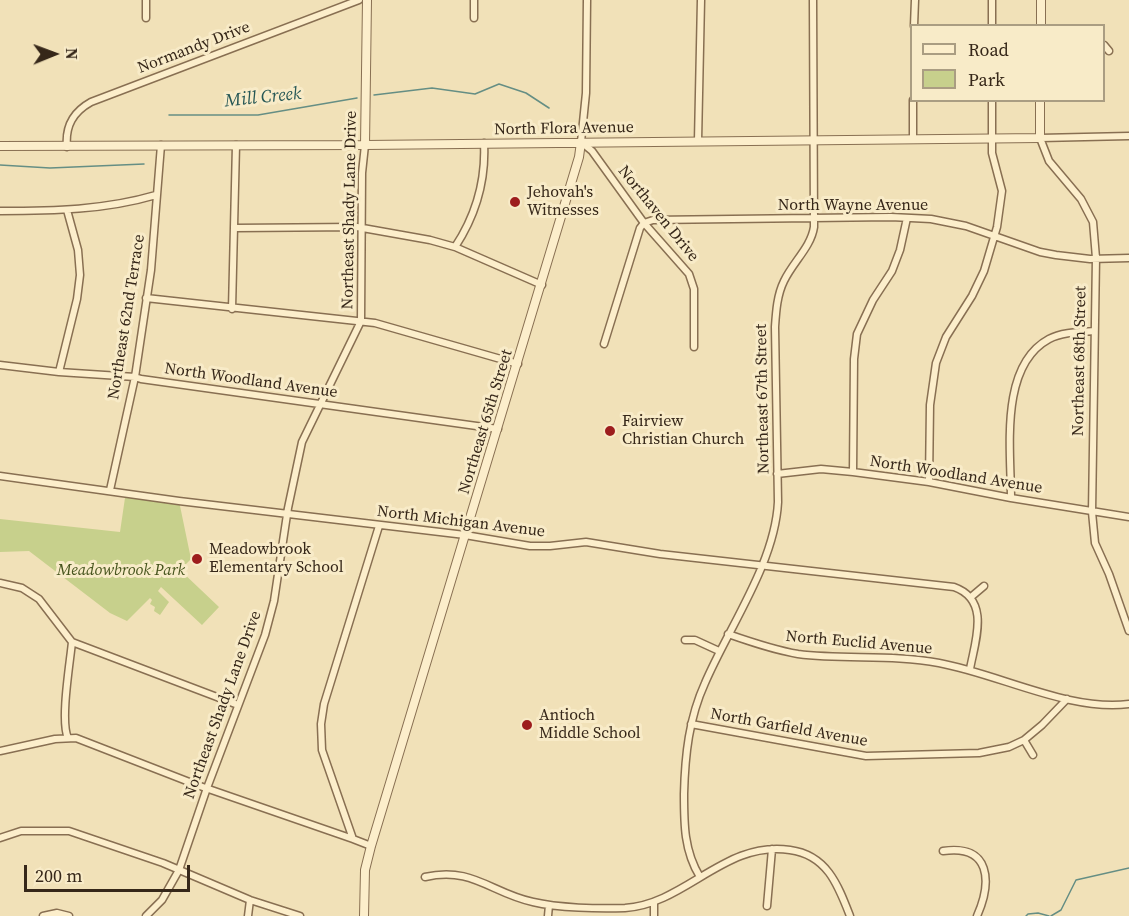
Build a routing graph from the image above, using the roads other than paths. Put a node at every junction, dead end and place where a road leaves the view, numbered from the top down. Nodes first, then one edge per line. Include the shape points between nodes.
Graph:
1 (146, 0) edge
2 (358, 0) edge
3 (367, 0) edge
4 (474, 0) edge
5 (587, 0) edge
6 (700, 0) edge
7 (813, 0) edge
8 (915, 0) edge
9 (992, 0) edge
10 (1041, 0) edge
11 (146, 18) dead end
12 (474, 18) dead end
13 (914, 24) edge
14 (992, 24) edge
15 (1041, 24) edge
16 (1105, 46) edge
17 (1109, 51) dead end
18 (914, 102) edge
19 (993, 102) edge
20 (1040, 102) edge
21 (1129, 136) edge
22 (913, 138) junction
23 (993, 138) junction
24 (1040, 138) junction
25 (813, 140) junction
26 (698, 141) junction
27 (581, 142) junction
28 (484, 143) junction
29 (161, 145) junction
30 (236, 145) junction
31 (365, 145) junction
32 (0, 146) edge
33 (67, 147) junction
34 (156, 195) junction
35 (67, 210) junction
36 (0, 211) edge
37 (908, 218) junction
38 (813, 219) junction
39 (644, 223) junction
40 (361, 227) junction
41 (235, 228) junction
42 (995, 236) junction
43 (455, 247) junction
44 (1096, 258) junction
45 (1129, 258) edge
46 (542, 285) junction
47 (146, 298) junction
48 (232, 309) junction
49 (361, 321) junction
50 (1094, 331) junction
51 (604, 344) dead end
52 (694, 347) dead end
53 (518, 364) junction
54 (0, 365) edge
55 (59, 372) junction
56 (135, 377) junction
57 (320, 405) junction
58 (498, 429) junction
59 (853, 472) junction
60 (777, 474) junction
61 (0, 476) edge
62 (929, 482) junction
63 (110, 490) junction
64 (1011, 498) junction
65 (1092, 512) junction
66 (287, 513) junction
67 (1129, 517) edge
68 (379, 526) junction
69 (465, 535) junction
70 (763, 564) junction
71 (0, 583) edge
72 (984, 586) dead end
73 (971, 597) junction
74 (1120, 604) junction
75 (1129, 606) edge
76 (1129, 631) edge
77 (728, 633) junction
78 (685, 640) dead end
79 (72, 642) junction
80 (719, 651) junction
81 (970, 669) junction
82 (1067, 699) junction
83 (1129, 704) edge
84 (238, 705) junction
85 (691, 724) junction
86 (68, 738) junction
87 (1023, 740) junction
88 (0, 751) edge
89 (1033, 755) dead end
90 (207, 788) junction
91 (2, 837) edge
92 (353, 838) junction
93 (371, 846) junction
94 (772, 849) junction
95 (944, 851) dead end
96 (179, 870) junction
97 (425, 877) dead end
98 (700, 877) junction
99 (250, 900) junction
100 (654, 902) junction
101 (549, 905) junction
102 (767, 906) dead end
103 (43, 916) edge
104 (69, 916) edge
105 (146, 916) edge
106 (248, 916) edge
107 (300, 916) edge
108 (364, 916) edge
109 (548, 916) edge
110 (654, 916) edge
111 (850, 916) edge
112 (977, 916) edge

1 - 11 street
2 - 33 street, Normandy Drive via 91,102 71,121
3 - 31 street, Northeast Shady Lane Drive
4 - 12 street
5 - 27 street, Northeast 65th Street
6 - 26 street
7 - 25 street, Northeast 67th Street
8 - 13 street
9 - 14 street
10 - 15 street
16 - 17 street
18 - 22 street
19 - 23 street
20 - 24 street, Northeast 68th Street
21 - 24 street, North Flora Avenue
22 - 23 street, North Flora Avenue
22 - 25 street, North Flora Avenue
23 - 24 street, North Flora Avenue
23 - 42 street via 992,153 1002,190
24 - 44 street, Northeast 68th Street via 1049,161 1081,199 1093,222
25 - 26 street, North Flora Avenue
25 - 38 street, Northeast 67th Street
26 - 27 street, North Flora Avenue
27 - 28 street, North Flora Avenue
27 - 39 street, Northaven Drive via 592,151
27 - 46 street, Northeast 65th Street
28 - 31 street, North Flora Avenue
28 - 43 street via 485,164 479,195
29 - 30 street, North Flora Avenue
29 - 33 street, North Flora Avenue
29 - 34 street, Northeast 62nd Terrace
30 - 31 street, North Flora Avenue
30 - 41 street
31 - 40 street, Northeast Shady Lane Drive
32 - 33 street, North Flora Avenue
34 - 35 street via 129,203
34 - 47 street, Northeast 62nd Terrace
35 - 36 street
35 - 55 street via 80,274
37 - 38 street, North Wayne Avenue
37 - 42 street, North Wayne Avenue via 942,220
37 - 59 street via 896,261 857,334
38 - 39 street, North Wayne Avenue
38 - 60 street, Northeast 67th Street via 813,234 784,281 777,310
39 - 51 street
39 - 52 street, Northaven Drive via 691,277
40 - 41 street
40 - 43 street
40 - 49 street, Northeast Shady Lane Drive
41 - 48 street
42 - 44 street, North Wayne Avenue via 1048,254
42 - 62 street via 984,271 946,337 936,363 930,405
43 - 46 street
44 - 45 street, North Wayne Avenue
44 - 50 street, Northeast 68th Street
46 - 53 street, Northeast 65th Street
47 - 48 street
47 - 56 street, Northeast 62nd Terrace
48 - 49 street
49 - 53 street
49 - 57 street, Northeast Shady Lane Drive
50 - 64 street via 1051,338 1023,365 1012,392
50 - 65 street, Northeast 68th Street
53 - 58 street, Northeast 65th Street
54 - 55 street, North Woodland Avenue
55 - 56 street, North Woodland Avenue
56 - 57 street, North Woodland Avenue
56 - 63 street, Northeast 62nd Terrace
57 - 58 street, North Woodland Avenue
57 - 66 street, Northeast Shady Lane Drive via 302,442
58 - 69 street, Northeast 65th Street
59 - 60 street, North Woodland Avenue via 821,469
59 - 62 street, North Woodland Avenue
60 - 70 street, Northeast 67th Street via 776,523
61 - 63 street, North Michigan Avenue
62 - 64 street, North Woodland Avenue
63 - 66 street, North Michigan Avenue
64 - 65 street, North Woodland Avenue
65 - 67 street, North Woodland Avenue
65 - 74 street, Northeast 68th Street via 1095,543
66 - 68 street, North Michigan Avenue
66 - 84 street, Northeast Shady Lane Drive via 274,601
68 - 69 street, North Michigan Avenue
68 - 92 street via 321,724 322,750
69 - 70 street, North Michigan Avenue via 540,546 586,542
69 - 93 street, Northeast 65th Street
70 - 73 street, North Michigan Avenue via 954,587
70 - 77 street, Northeast 67th Street
71 - 79 street via 22,588 39,599
72 - 73 street
73 - 81 street via 977,606 978,623
74 - 75 street
74 - 76 street, Northeast 68th Street
77 - 80 street, Northeast 67th Street
77 - 81 street, North Euclid Avenue via 797,653 909,659
78 - 80 street via 695,640
79 - 84 street
79 - 86 street via 65,719
80 - 85 street, Northeast 67th Street
81 - 82 street, North Euclid Avenue
82 - 83 street, North Euclid Avenue via 1096,705
82 - 87 street, North Garfield Avenue
84 - 90 street, Northeast Shady Lane Drive
85 - 87 street, North Garfield Avenue via 866,756 979,753
85 - 98 street, Northeast 67th Street via 685,762 685,831
86 - 88 street
86 - 90 street
87 - 89 street
90 - 92 street
90 - 96 street, Northeast Shady Lane Drive
91 - 96 street via 21,831 69,831
92 - 93 street
93 - 108 street, Northeast 65th Street via 365,870
94 - 98 street via 733,859
94 - 102 street
94 - 111 street via 799,851 823,865 837,883
95 - 112 street via 969,852 982,863 986,884
96 - 99 street
96 - 105 street, Northeast Shady Lane Drive via 162,900
97 - 101 street via 449,874 476,878 523,900
98 - 100 street
99 - 106 street
99 - 107 street
100 - 101 street via 626,908
100 - 110 street
101 - 109 street
103 - 104 street

